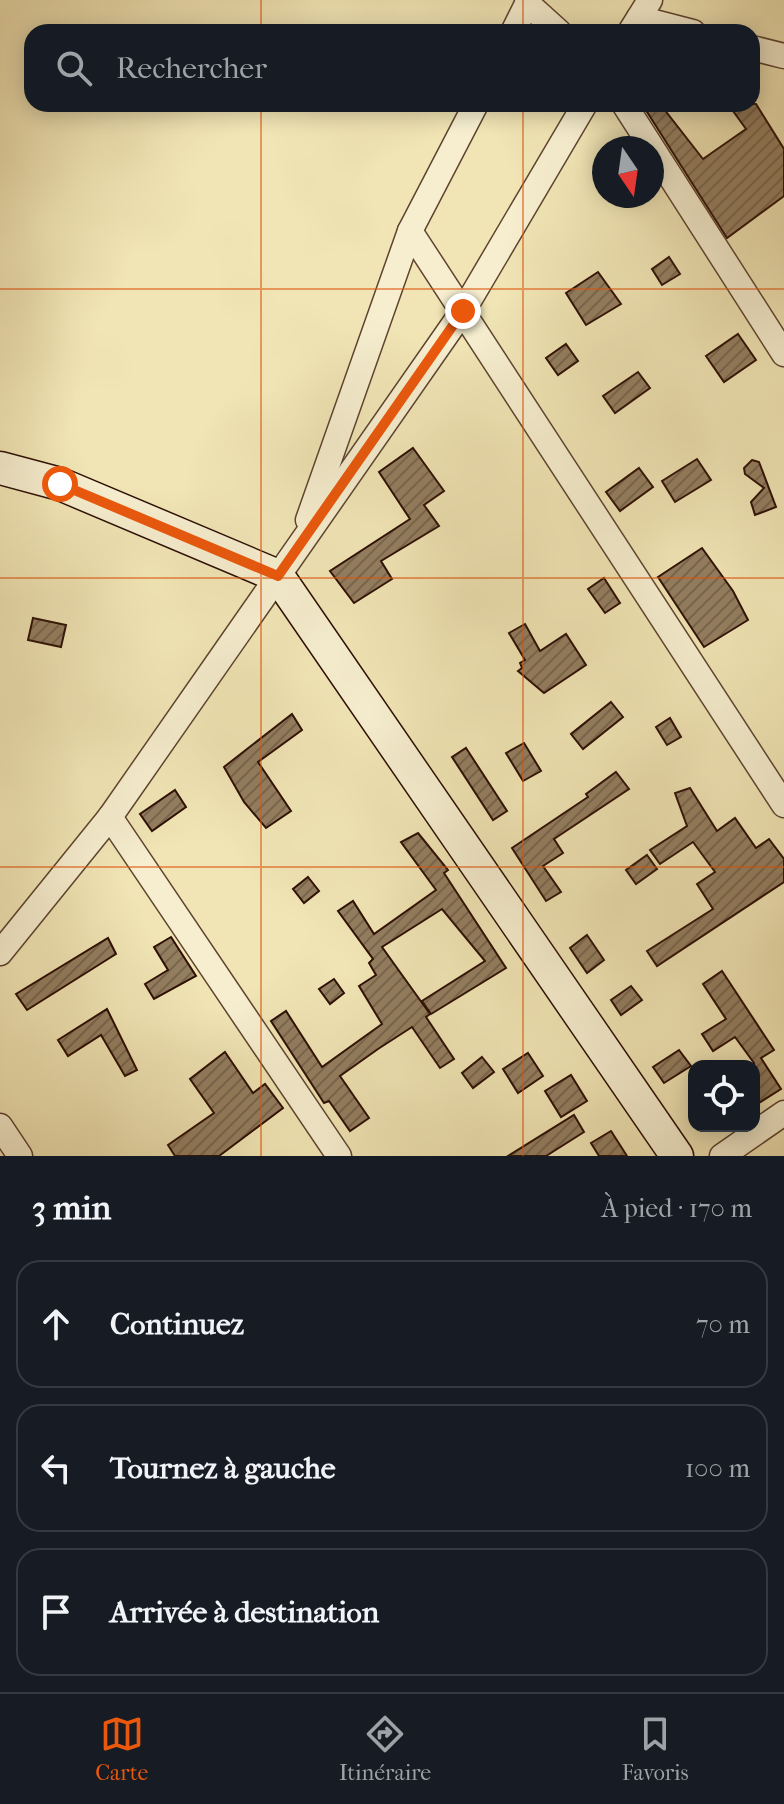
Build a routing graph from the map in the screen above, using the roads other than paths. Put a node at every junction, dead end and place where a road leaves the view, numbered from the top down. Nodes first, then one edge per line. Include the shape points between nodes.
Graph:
1 (528, 2) edge
2 (640, 17) edge
3 (517, 24) edge
4 (551, 24) edge
5 (665, 24) edge
6 (760, 50) edge
7 (784, 56) edge
8 (472, 112) edge
9 (580, 112) edge
10 (629, 112) edge
11 (410, 231) junction
12 (463, 311) junction
13 (784, 354) edge
14 (0, 468) edge
15 (297, 548) junction
16 (278, 576) junction
17 (784, 805) edge
18 (110, 817) junction
19 (0, 953) edge
20 (784, 1113) edge
21 (0, 1126) edge
22 (20, 1156) edge
23 (339, 1156) edge
24 (677, 1156) edge
25 (722, 1156) edge

1 - 3 street
1 - 4 street
2 - 5 street
6 - 7 street
8 - 11 street
9 - 12 street
10 - 13 street
11 - 12 street
11 - 15 street
12 - 15 street
12 - 17 street
14 - 16 street via 60,484
15 - 16 street
16 - 18 street
16 - 24 street
18 - 19 street
18 - 23 street
20 - 25 street
21 - 22 street

